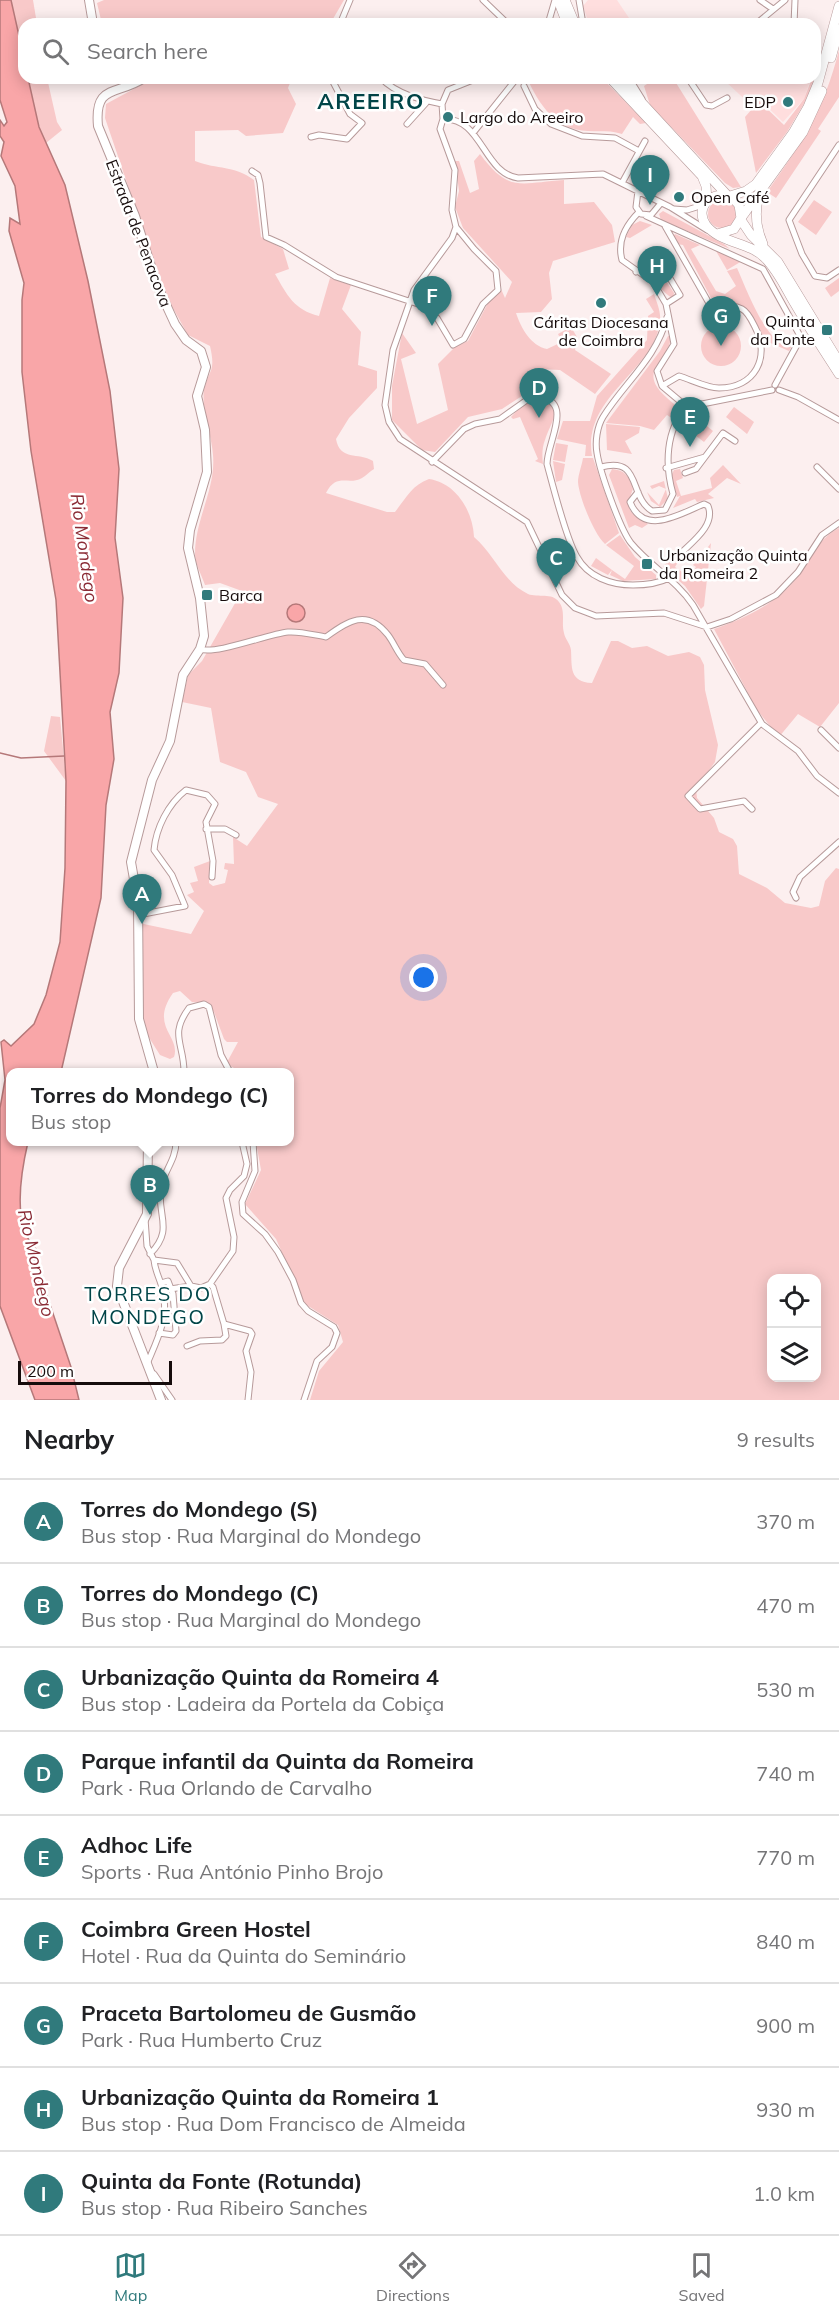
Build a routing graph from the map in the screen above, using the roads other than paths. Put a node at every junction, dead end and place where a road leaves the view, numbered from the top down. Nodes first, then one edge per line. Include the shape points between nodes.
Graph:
1 (89, 0) edge
2 (350, 0) edge
3 (483, 0) edge
4 (565, 0) edge
5 (579, 0) edge
6 (760, 0) edge
7 (785, 0) edge
8 (795, 0) edge
9 (556, 1) edge
10 (839, 6) edge
11 (773, 9) junction
12 (91, 18) edge
13 (342, 18) edge
14 (502, 18) edge
15 (550, 18) edge
16 (564, 18) edge
17 (572, 18) edge
18 (582, 18) edge
19 (763, 18) edge
20 (794, 18) edge
21 (839, 29) edge
22 (821, 72) edge
23 (129, 84) edge
24 (334, 84) edge
25 (386, 84) edge
26 (463, 84) edge
27 (512, 84) edge
28 (616, 84) edge
29 (625, 84) edge
30 (632, 84) edge
31 (692, 84) edge
32 (818, 84) edge
33 (524, 86) dead end
34 (727, 98) dead end
35 (426, 103) junction
36 (643, 103) junction
37 (442, 104) junction
38 (443, 119) junction
39 (407, 124) dead end
40 (473, 133) junction
41 (311, 137) dead end
42 (645, 141) dead end
43 (839, 145) edge
44 (639, 151) junction
45 (252, 171) dead end
46 (622, 183) junction
47 (764, 186) junction
48 (638, 191) junction
49 (729, 196) junction
50 (661, 203) junction
51 (706, 203) junction
52 (670, 207) junction
53 (639, 212) junction
54 (646, 216) junction
55 (741, 219) junction
56 (665, 226) junction
57 (456, 227) junction
58 (714, 232) junction
59 (765, 248) junction
60 (839, 270) edge
61 (636, 272) junction
62 (410, 300) junction
63 (666, 304) junction
64 (667, 318) junction
65 (839, 362) edge
66 (839, 374) edge
67 (662, 387) junction
68 (775, 388) junction
69 (687, 407) junction
70 (839, 420) edge
71 (735, 441) dead end
72 (705, 457) junction
73 (432, 462) junction
74 (601, 467) junction
75 (818, 467) dead end
76 (666, 468) junction
77 (684, 473) dead end
78 (839, 489) edge
79 (638, 492) junction
80 (839, 524) edge
81 (680, 554) dead end
82 (669, 578) junction
83 (707, 627) junction
84 (200, 650) junction
85 (443, 685) dead end
86 (761, 723) junction
87 (821, 730) dead end
88 (839, 748) edge
89 (839, 794) edge
90 (752, 809) dead end
91 (206, 829) junction
92 (236, 835) dead end
93 (839, 842) edge
94 (212, 877) dead end
95 (796, 898) dead end
96 (138, 915) junction
97 (153, 1068) edge
98 (183, 1068) edge
99 (228, 1068) edge
100 (148, 1146) edge
101 (176, 1146) edge
102 (243, 1146) edge
103 (253, 1146) edge
104 (145, 1219) junction
105 (150, 1254) junction
106 (154, 1260) junction
107 (161, 1283) junction
108 (210, 1284) junction
109 (191, 1286) junction
110 (170, 1289) junction
111 (224, 1324) junction
112 (159, 1333) junction
113 (188, 1346) dead end
114 (147, 1364) junction
115 (161, 1400) edge
116 (172, 1400) edge
117 (248, 1400) edge
118 (304, 1400) edge

1 - 12 main road
2 - 13 street
3 - 14 street
4 - 17 main road
5 - 18 street
6 - 11 street
7 - 11 street
8 - 20 street
9 - 15 street
9 - 16 main road
10 - 22 main road
11 - 19 street
21 - 47 main road via 813,112
23 - 84 main road, Estrada de Penacova via 105,94 97,111 98,126 135,216 157,285 180,332 201,351 206,363 197,396 205,430 207,472 188,548 204,631
24 - 41 street via 350,114 362,123 347,140
25 - 35 street
26 - 37 street via 448,90
27 - 40 street
28 - 51 main road via 702,176
29 - 36 main road
30 - 36 street
31 - 34 street via 708,106
32 - 49 main road via 800,122 756,184
33 - 44 street via 535,108 551,124 582,136 615,138
35 - 37 street
35 - 39 street
36 - 49 main road
37 - 38 street
38 - 40 street via 457,122
38 - 57 street via 440,129 455,170 452,210
40 - 46 street via 496,167 507,175 518,178 596,173
42 - 44 street
43 - 60 street via 789,220 815,276 827,278
44 - 46 street
45 - 62 street via 260,183 266,237 336,277
46 - 48 street
47 - 55 main road
47 - 59 main road via 756,212
48 - 50 street
48 - 53 street via 635,202
49 - 51 main road via 716,195
49 - 55 main road via 739,205
50 - 52 street
50 - 54 street via 656,213
51 - 52 street via 687,210
51 - 58 main road via 704,222
52 - 58 street
53 - 54 street
53 - 61 street via 626,227 620,244 622,260
54 - 56 street
55 - 58 main road via 729,232
55 - 59 main road
56 - 67 street via 710,305 742,309 762,340 759,365 748,378 732,387 716,388 679,376
56 - 68 street via 763,269 799,334
57 - 62 street
57 - 62 street via 496,271 498,290 483,304 464,339 453,345 437,318
58 - 66 main road via 764,257
59 - 65 main road via 778,262
61 - 63 street via 653,282
61 - 63 street via 659,260 680,295
62 - 73 street via 393,350 385,405 389,422 400,439
63 - 64 street
64 - 67 street via 674,344 657,372
64 - 74 street via 654,350 602,419 596,438
67 - 69 street
68 - 69 street
68 - 70 street
69 - 76 street via 676,420
71 - 72 street via 723,433
72 - 76 street
72 - 77 street via 696,469
73 - 82 street via 464,429 500,419 531,397 544,398 558,416 547,464 576,557 605,581 649,585
73 - 83 street via 527,522 562,595 575,608 596,616 664,613
74 - 79 street via 626,468
74 - 82 street via 629,541
75 - 78 street
76 - 79 street via 673,494 664,510 648,509
79 - 81 street via 630,502 632,508 652,522 704,504 708,506 708,523
80 - 83 street via 822,534 798,572 776,595 749,612
82 - 83 street via 682,589
83 - 86 street
84 - 85 street via 212,652 288,632 326,637 351,619 360,618 380,626 404,660 425,664
84 - 96 main road via 183,675 170,741 152,780 131,862
86 - 89 street via 798,751 817,776
86 - 90 street via 688,796 700,809 744,801
87 - 88 street
91 - 92 street via 225,829
91 - 94 street
91 - 96 street via 215,804 207,795 186,790 159,826 154,850 172,875 185,906
93 - 95 street via 800,877 793,892
96 - 97 main road via 139,1019
98 - 99 street via 178,1025 189,1008 204,1004 209,1007
100 - 104 main road
101 - 105 street via 176,1155 161,1187 164,1233
102 - 108 street via 247,1164 244,1176 226,1198 233,1251
103 - 118 street via 255,1171 242,1202 243,1214 278,1252 301,1303 337,1333 332,1347 317,1361
104 - 105 street
104 - 114 main road via 116,1277 118,1292
105 - 106 street
106 - 107 street
106 - 109 street via 177,1263
107 - 110 street via 168,1281
107 - 112 street via 166,1310
108 - 109 street via 201,1288
108 - 111 street
109 - 110 street
110 - 112 street via 176,1332
111 - 113 street via 226,1336 222,1340
111 - 117 street via 252,1334 246,1351 251,1372
112 - 114 street
114 - 115 main road
114 - 116 street

